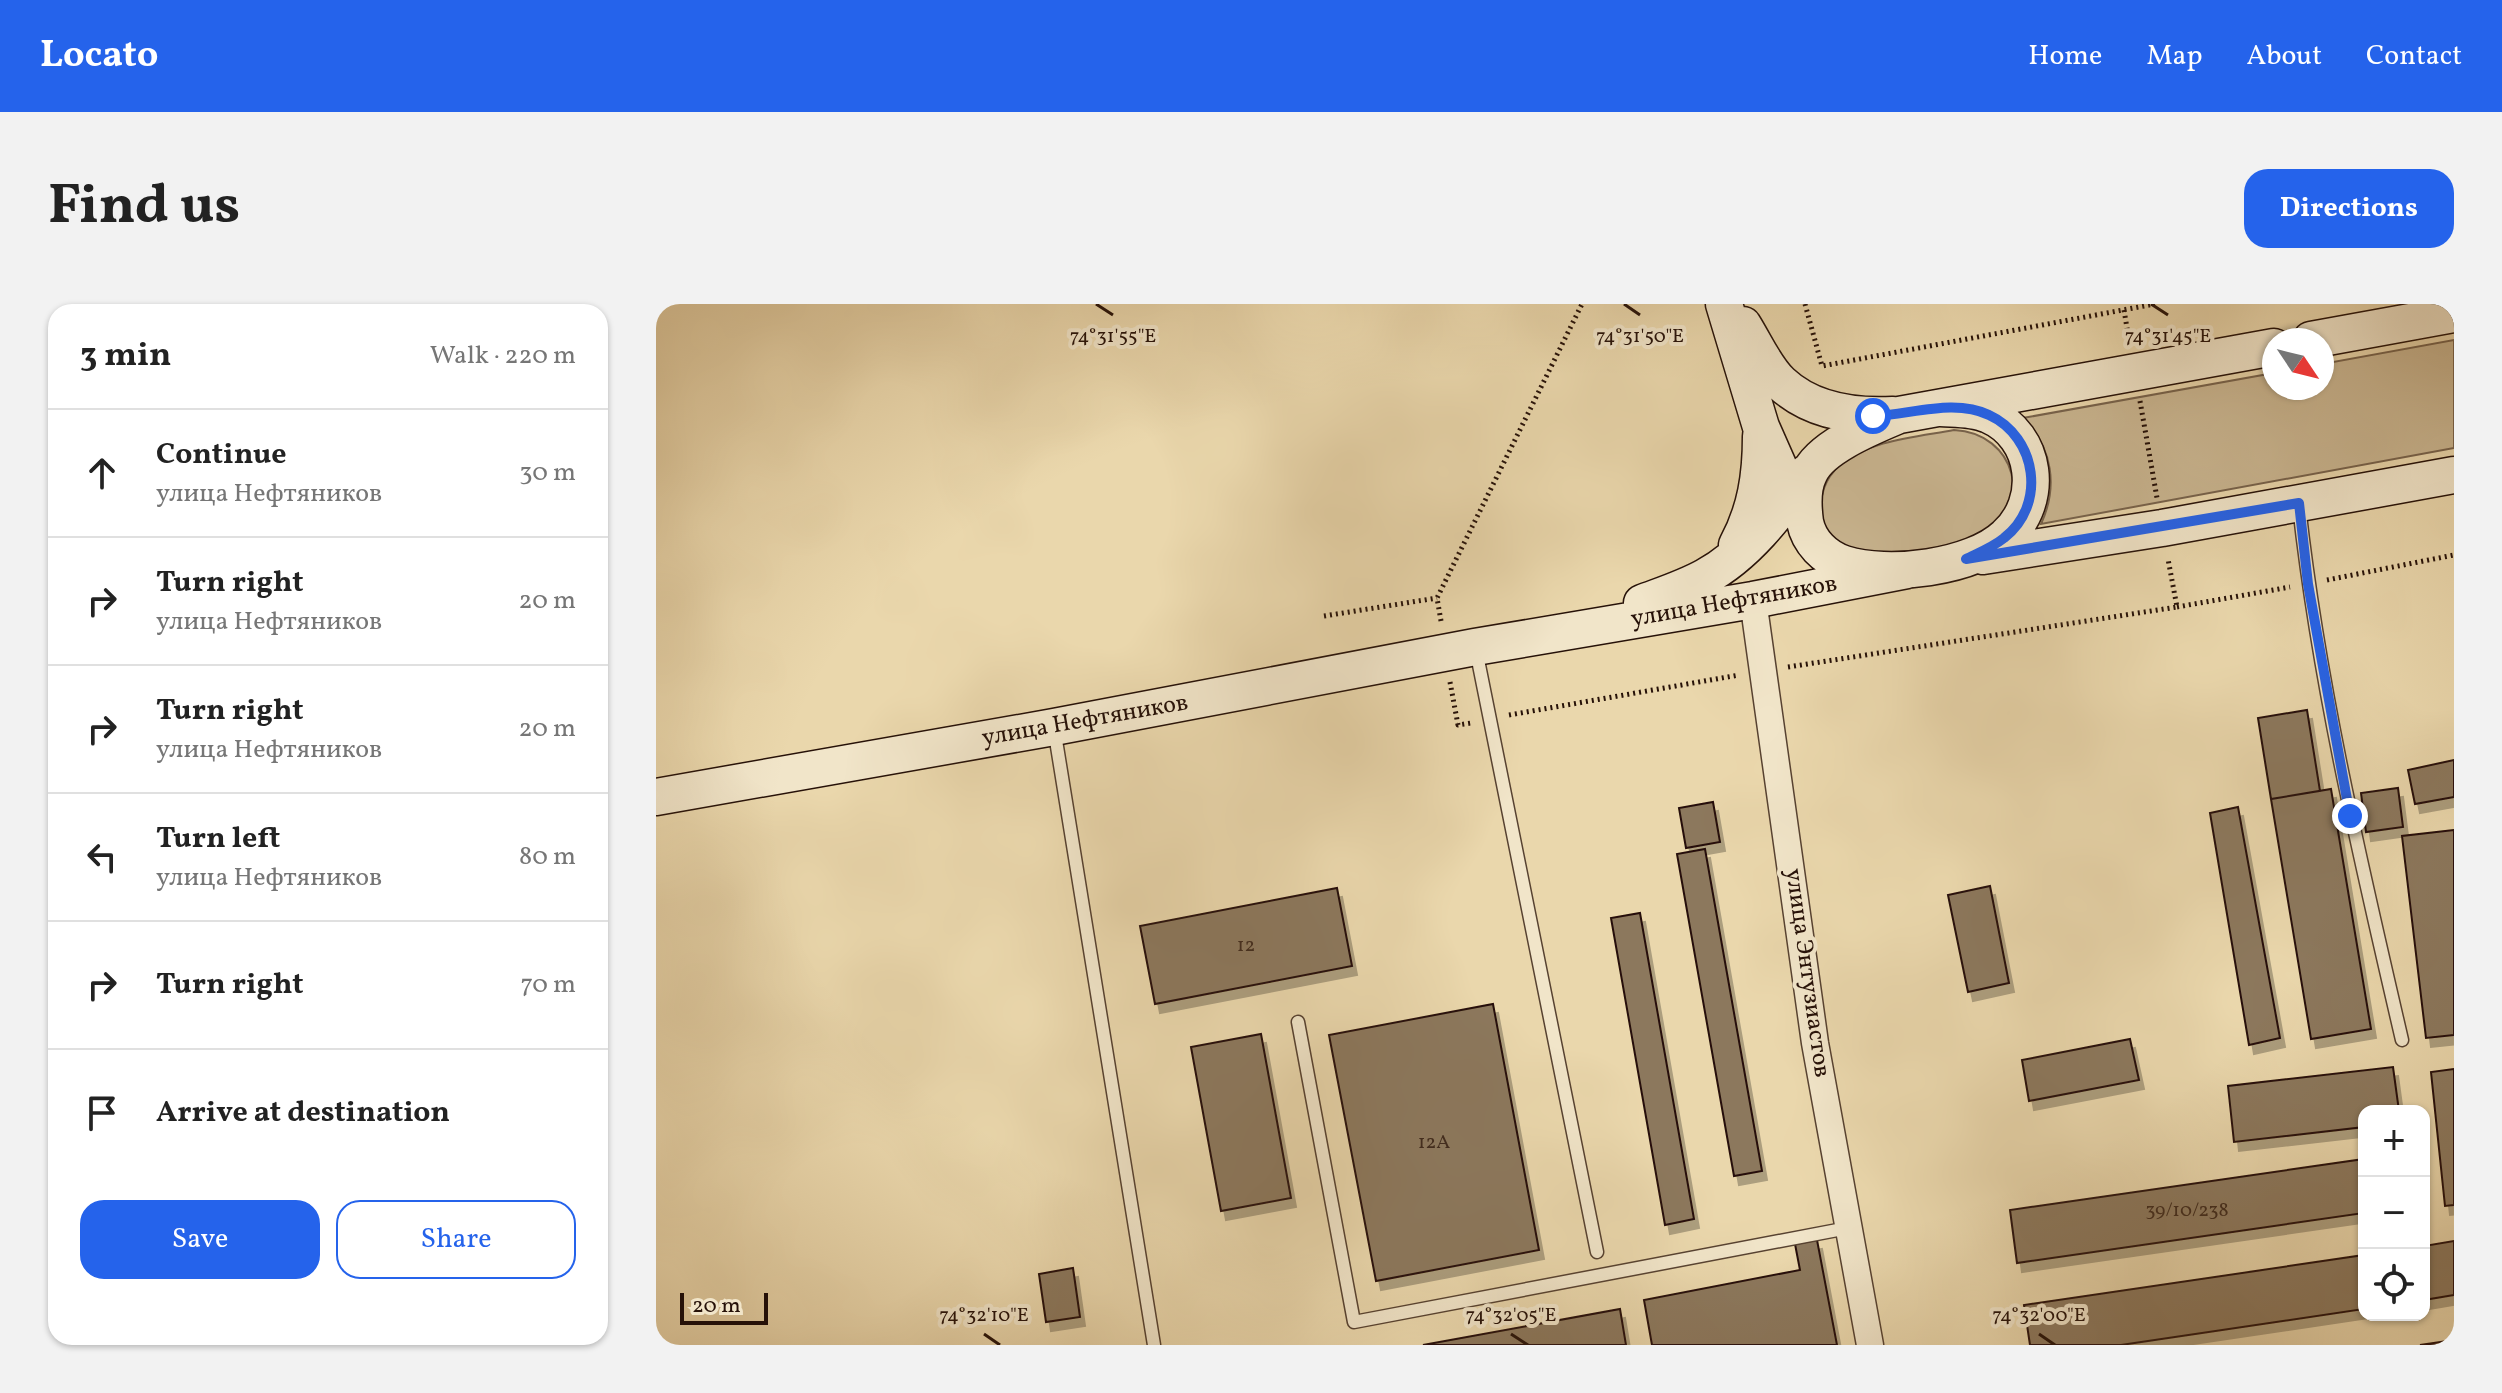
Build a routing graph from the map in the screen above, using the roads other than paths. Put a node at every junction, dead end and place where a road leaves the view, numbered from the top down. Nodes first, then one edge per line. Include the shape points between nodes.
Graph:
1 (1724, 304) edge
2 (1730, 304) edge
3 (2454, 314) edge
4 (2334, 336) edge
5 (2262, 349) edge
6 (1941, 408) junction
7 (1899, 415) junction
8 (1761, 427) junction
9 (2454, 475) edge
10 (1802, 498) junction
11 (2299, 503) junction
12 (1966, 559) junction
13 (1726, 563) junction
14 (1907, 570) junction
15 (1753, 600) junction
16 (1513, 641) junction
17 (1460, 651) junction
18 (1054, 727) junction
19 (656, 797) edge
20 (1298, 1022) dead end
21 (2402, 1040) dead end
22 (1848, 1228) junction
23 (1597, 1252) dead end
24 (1154, 1345) edge
25 (1870, 1345) edge

1 - 8 main road
2 - 7 main road via 1769,367 1796,394 1847,413
3 - 4 main road
5 - 6 main road, улица Нефтяников
6 - 7 main road, улица Нефтяников
6 - 12 main road, улица Нефтяников via 1989,415 2016,435 2031,466 2029,500 2013,529
7 - 10 main road, улица Нефтяников via 1837,446
8 - 10 main road
8 - 13 main road via 1754,506
9 - 11 main road, улица Нефтяников
10 - 13 main road, улица Нефтяников
10 - 14 main road, улица Нефтяников via 1812,541 1834,561 1862,569
11 - 12 main road, улица Нефтяников
11 - 21 lane via 2308,584 2350,816
12 - 14 main road, улица Нефтяников
13 - 16 main road, улица Нефтяников via 1636,606
14 - 15 main road, улица Нефтяников
15 - 16 main road, улица Нефтяников
15 - 22 street, улица Энтузиастов via 1815,1043
16 - 17 main road, улица Нефтяников
17 - 18 main road, улица Нефтяников
17 - 23 lane
18 - 19 main road, улица Нефтяников
18 - 24 lane
20 - 22 lane via 1354,1322
22 - 25 street, улица Энтузиастов

